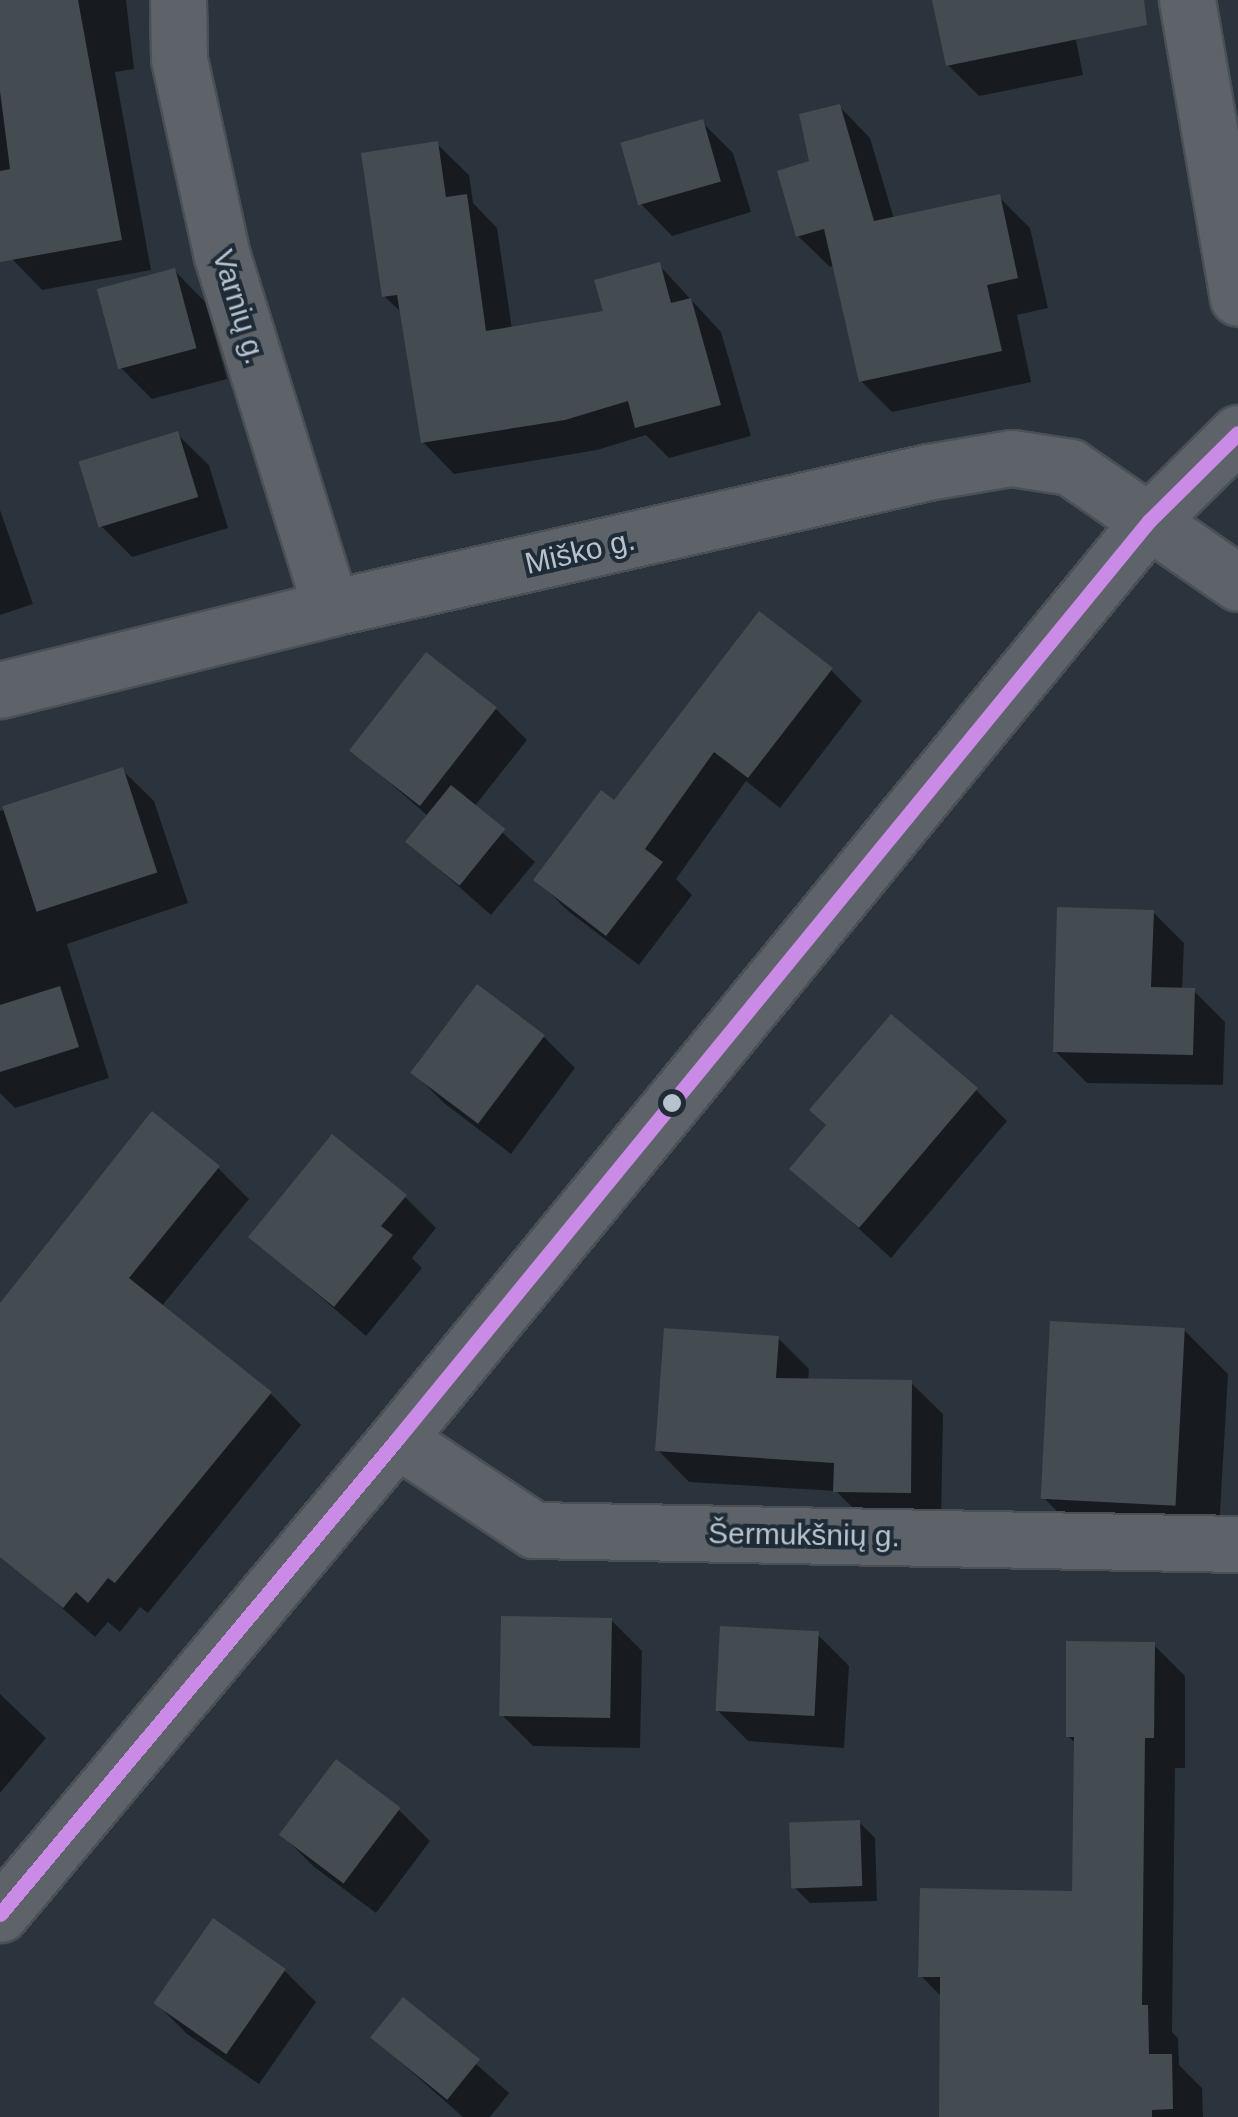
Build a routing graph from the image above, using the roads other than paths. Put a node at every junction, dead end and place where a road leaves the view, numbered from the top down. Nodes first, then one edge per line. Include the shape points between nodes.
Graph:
1 (178, 0) edge
2 (1188, 0) edge
3 (1238, 298) edge
4 (1238, 433) edge
5 (1150, 521) junction
6 (1238, 584) edge
7 (331, 608) junction
8 (0, 690) edge
9 (397, 1439) junction
10 (1238, 1544) edge
11 (0, 1914) edge

1 - 7 street, Varnių g. via 179,59 222,256
2 - 3 street
4 - 5 street
5 - 6 street, Miško g.
5 - 7 street, Miško g. via 1070,467 1012,458
5 - 9 street
7 - 8 street, Miško g.
9 - 10 street, Šermukšnių g. via 534,1530
9 - 11 street

